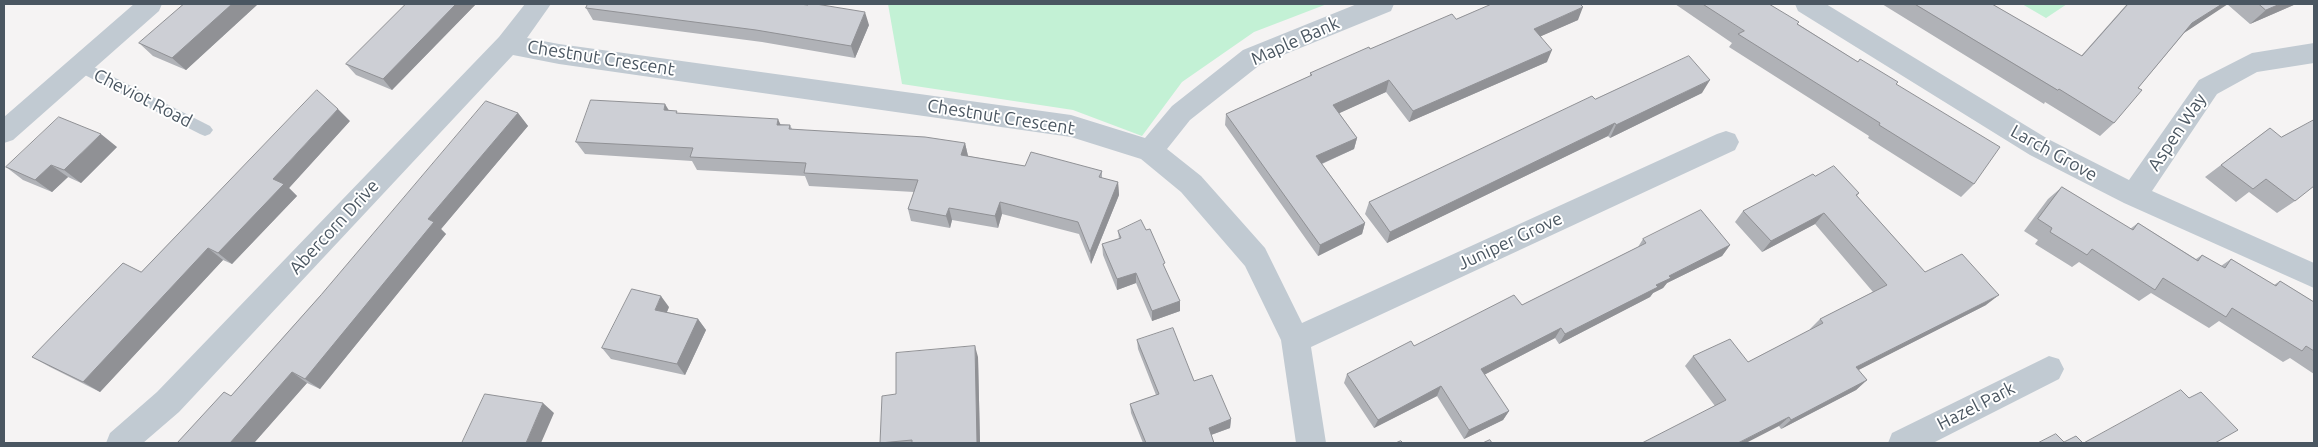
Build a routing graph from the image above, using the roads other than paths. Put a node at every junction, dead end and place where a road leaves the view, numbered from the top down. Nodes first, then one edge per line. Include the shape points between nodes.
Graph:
1 (150, 4) edge
2 (539, 4) edge
3 (1382, 4) edge
4 (1807, 4) edge
5 (508, 44) junction
6 (2314, 53) edge
7 (80, 66) junction
8 (205, 130) dead end
9 (4, 132) edge
10 (1726, 142) dead end
11 (1150, 152) junction
12 (2134, 195) junction
13 (2314, 276) edge
14 (1295, 340) junction
15 (2049, 368) dead end
16 (121, 443) edge
17 (1311, 443) edge
18 (1903, 443) edge

1 - 7 street, Cheviot Road
2 - 5 street, Abercorn Drive
3 - 11 street, Maple Bank via 1252,58 1181,112
4 - 12 street, Larch Grove via 2039,147
5 - 11 street, Chestnut Crescent via 559,54 1072,126
5 - 16 street, Abercorn Drive via 168,402
6 - 12 street, Aspen Way via 2252,63 2208,87
7 - 8 lane, Cheviot Road
7 - 9 street, Cheviot Road
10 - 14 street, Juniper Grove
11 - 14 street, Chestnut Crescent via 1191,184 1255,257
12 - 13 street, Larch Grove
14 - 17 street, Chestnut Crescent
15 - 18 street, Hazel Park

